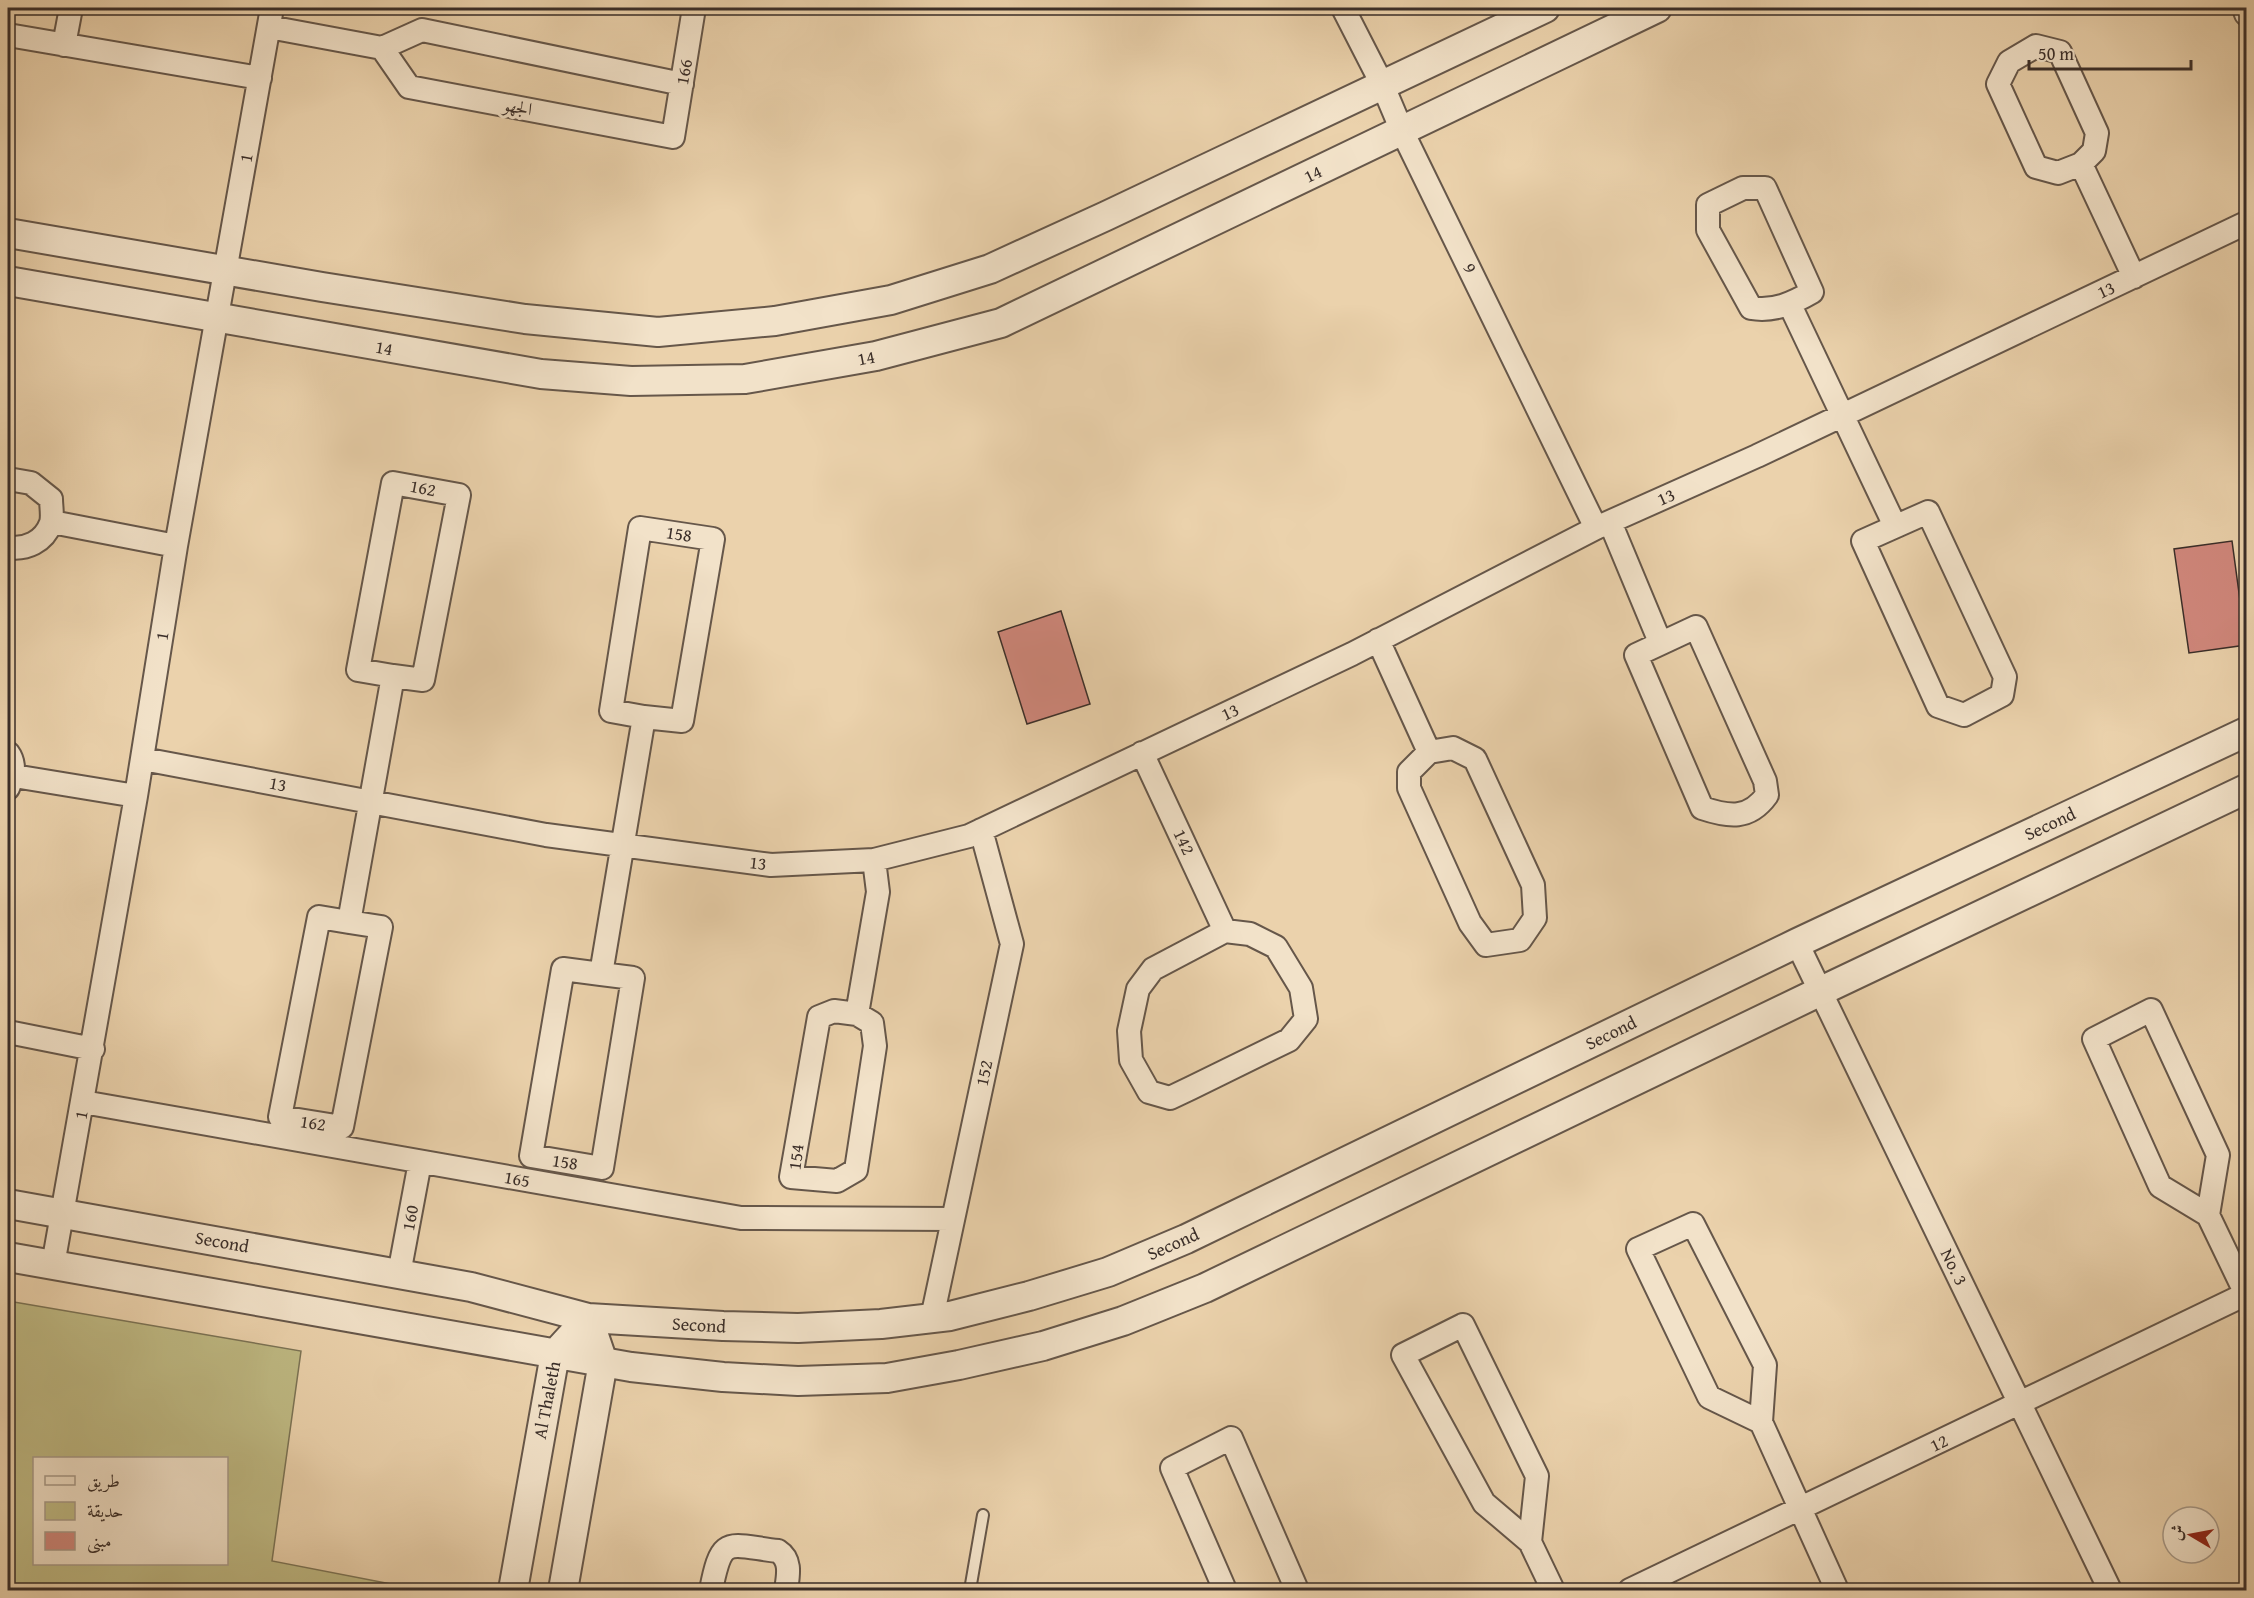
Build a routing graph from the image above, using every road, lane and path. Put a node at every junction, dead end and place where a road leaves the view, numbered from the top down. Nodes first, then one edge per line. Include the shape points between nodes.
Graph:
1 (71, 8) edge
2 (694, 8) edge
3 (1343, 8) edge
4 (1545, 8) edge
5 (1657, 8) edge
6 (2244, 8) edge
7 (2247, 14) edge
8 (270, 17) edge
9 (8, 35) edge
10 (64, 45) junction
11 (382, 48) junction
12 (260, 78) junction
13 (682, 84) junction
14 (1383, 86) junction
15 (1402, 131) junction
16 (673, 136) joint
17 (2081, 164) junction
18 (2247, 223) edge
19 (8, 233) edge
20 (226, 270) junction
21 (2134, 277) junction
22 (8, 281) edge
23 (1790, 305) junction
24 (218, 317) junction
25 (1843, 414) junction
26 (8, 479) edge
27 (52, 522) junction
28 (1603, 525) junction
29 (1895, 526) junction
30 (176, 546) junction
31 (8, 547) edge
32 (1378, 640) junction
33 (1660, 642) junction
34 (393, 676) junction
35 (644, 717) junction
36 (2247, 732) edge
37 (1429, 752) junction
38 (8, 753) edge
39 (1142, 753) junction
40 (142, 759) junction
41 (11, 782) edge
42 (2247, 789) edge
43 (136, 796) junction
44 (371, 802) junction
45 (981, 830) junction
46 (624, 846) junction
47 (874, 860) junction
48 (349, 922) junction
49 (1225, 931) junction
50 (1797, 943) junction
51 (601, 974) junction
52 (1821, 991) junction
53 (857, 1014) junction
54 (8, 1032) edge
55 (93, 1049) junction
56 (83, 1102) junction
57 (420, 1162) junction
58 (8, 1204) edge
59 (63, 1214) junction
60 (2208, 1215) junction
61 (953, 1219) junction
62 (8, 1257) edge
63 (53, 1265) junction
64 (399, 1274) junction
65 (2247, 1294) edge
66 (588, 1318) junction
67 (932, 1318) junction
68 (555, 1354) junction
69 (603, 1362) junction
70 (2020, 1404) junction
71 (1761, 1422) junction
72 (1800, 1509) junction
73 (983, 1515) dead end
74 (1530, 1542) junction
75 (513, 1590) edge
76 (563, 1590) edge
77 (711, 1590) edge
78 (786, 1590) edge
79 (970, 1590) edge
80 (1225, 1590) edge
81 (1298, 1590) edge
82 (1553, 1590) edge
83 (1630, 1590) edge
84 (1837, 1590) edge
85 (2110, 1590) edge

1 - 10 street
2 - 13 street, 166
3 - 14 street, 9
4 - 14 street
5 - 15 street, 14
6 - 7 street
8 - 11 street
8 - 12 street, 1
9 - 10 street
10 - 12 street
11 - 13 street via 422,30
11 - 16 street, الجهو via 409,87
12 - 20 street, 1
13 - 16 street, 166
14 - 15 street, 9
14 - 20 street via 990,268 891,300 776,321 658,332 525,319
15 - 24 street, 14 via 1001,323 876,356 745,379 631,381 541,374
15 - 28 street, 9
17 - 17 street via 2094,151 2097,133 2060,52 2036,46 2009,62 1998,84 2036,167 2058,173
17 - 21 street
18 - 21 street, 13
19 - 20 street
20 - 24 street, 1
21 - 25 street, 13
22 - 24 street, 14
23 - 23 street via 1812,292 1765,188 1743,188 1708,205 1708,231 1751,308
23 - 25 street
24 - 30 street, 1
25 - 28 street, 13
25 - 29 street
26 - 27 street via 31,483 51,499
27 - 30 street
27 - 31 street via 31,546
28 - 32 street, 13
28 - 33 street, 9
29 - 29 street via 1863,541 1938,706 1964,715 2002,695 2005,677 1928,512
30 - 40 street, 1
32 - 37 street
32 - 39 street, 13
33 - 33 street via 1636,656 1702,808 1722,815 1742,814 1759,806 1767,795 1765,780 1696,627
34 - 34 street, 162 via 423,680 459,495 393,483 358,670
34 - 44 street
35 - 35 street, 158 via 682,721 713,539 640,528 611,711
35 - 46 street
36 - 50 street, Second
37 - 37 street via 1453,748 1475,759 1533,885 1535,918 1520,940 1486,945 1470,923 1409,788 1409,772
38 - 41 street
39 - 45 street, 13
39 - 49 street, 142
40 - 43 street, 1
40 - 44 street, 13
41 - 43 street
42 - 52 street
43 - 55 street, 1
44 - 46 street, 13
44 - 48 street
45 - 47 street, 13
45 - 61 street, 152 via 1012,944
46 - 47 street, 13 via 771,865
46 - 51 street
47 - 53 street via 878,892
48 - 48 street, 162 via 319,917 280,1117 342,1128 381,927
49 - 49 street via 1250,934 1276,947 1301,988 1306,1019 1289,1040 1170,1098 1149,1092 1131,1060 1129,1031 1138,989 1153,969
50 - 52 street, No. 3
50 - 67 street, Second via 1186,1239 1108,1272 1029,1296
51 - 51 street, 158 via 563,969 531,1156 602,1168 633,978
52 - 69 street via 1205,1288 1112,1325 1043,1346 887,1378 798,1382
52 - 70 street, No. 3
53 - 53 street, 154 via 834,1011 819,1017 791,1177 837,1181 856,1170 875,1046 872,1023
54 - 55 street
55 - 56 street, 1
56 - 57 street, 165
56 - 59 street, 1
57 - 61 street, 165 via 741,1218
57 - 64 street, 160
58 - 59 street, Second
59 - 63 street, 1
59 - 64 street, Second
60 - 60 street via 2160,1186 2094,1039 2151,1010 2218,1155
60 - 65 street
61 - 67 street, 152
62 - 63 street
63 - 68 street
64 - 66 street, Second via 471,1287
65 - 70 street, 12
66 - 67 street, Second via 798,1328
66 - 68 street, Al Thaleth
66 - 69 street
68 - 69 street
68 - 75 street, Al Thaleth
69 - 76 street
70 - 72 street, 12
70 - 85 street, No. 3
71 - 71 street via 1709,1397 1638,1249 1693,1224 1765,1365
71 - 72 street
72 - 83 street, 12
72 - 84 street
73 - 79 lane
74 - 74 street via 1484,1503 1403,1355 1463,1325 1537,1476
74 - 82 street
77 - 78 street via 718,1556 734,1545 784,1554 788,1565
80 - 81 street via 1172,1468 1231,1438

